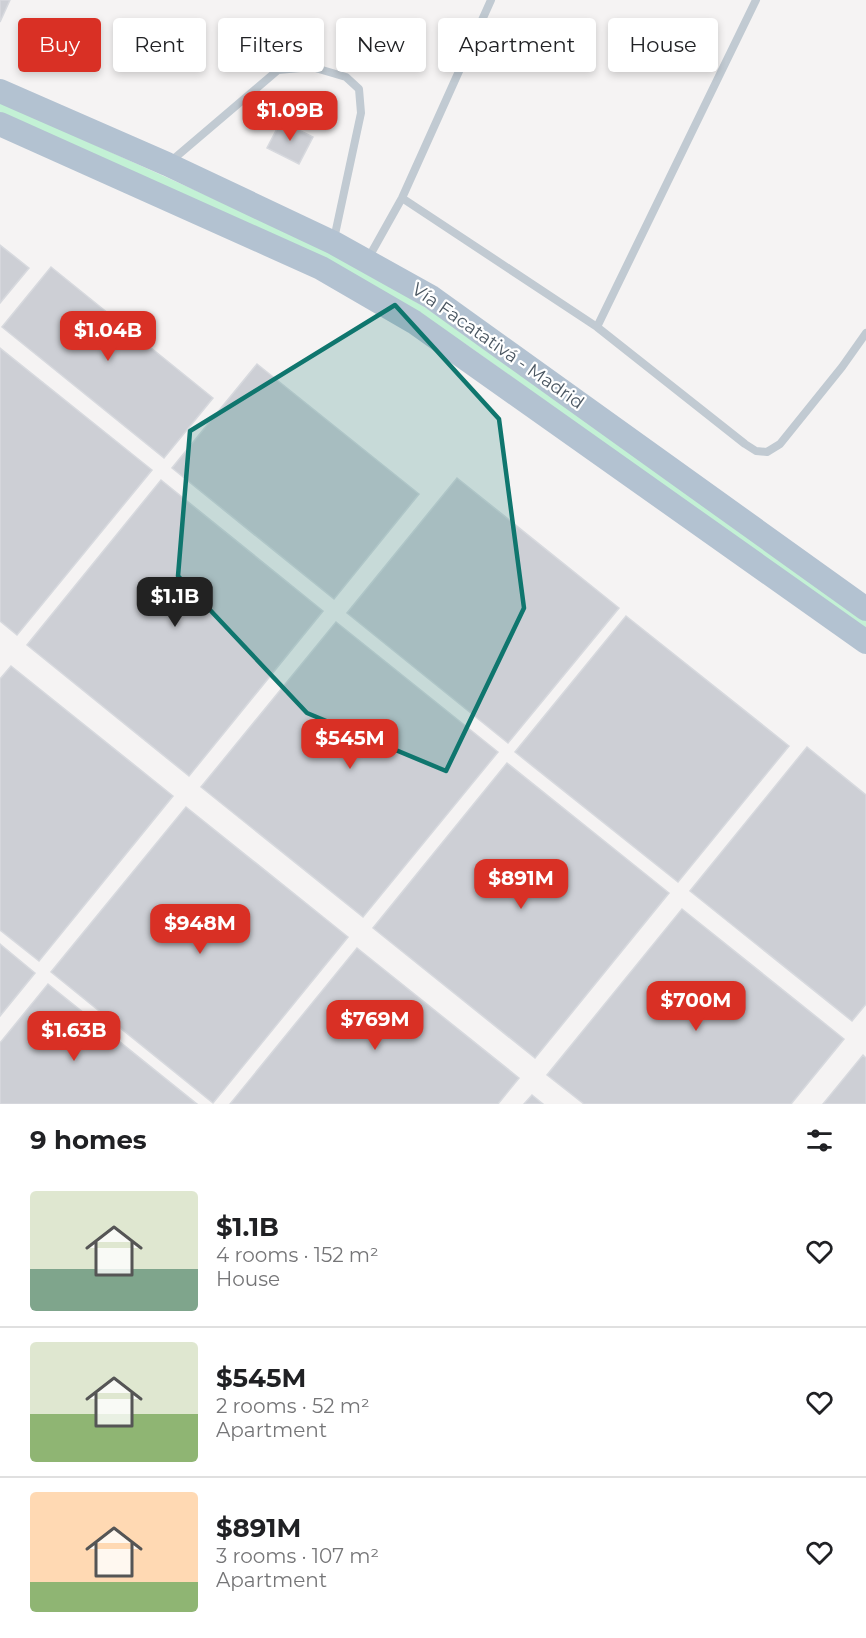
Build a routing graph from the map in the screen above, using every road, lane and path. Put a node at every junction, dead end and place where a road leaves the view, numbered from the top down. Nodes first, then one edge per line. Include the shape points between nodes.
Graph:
1 (491, 0) edge
2 (756, 0) edge
3 (0, 91) edge
4 (0, 124) edge
5 (167, 164) junction
6 (402, 198) junction
7 (334, 243) junction
8 (366, 261) junction
9 (597, 327) junction
10 (866, 333) edge
11 (866, 609) edge
12 (866, 642) edge

1 - 6 lane
2 - 9 lane
3 - 5 main road, Vía Facatativá - Madrid
4 - 12 main road, Vía Facatativá - Madrid via 321,268 414,322
5 - 7 main road, Vía Facatativá - Madrid
5 - 7 lane via 278,70 312,67 346,77 359,89 361,113
6 - 8 lane
6 - 9 lane
7 - 8 main road, Vía Facatativá - Madrid
8 - 11 main road, Vía Facatativá - Madrid via 431,297
9 - 10 lane via 745,444 767,452 780,444

